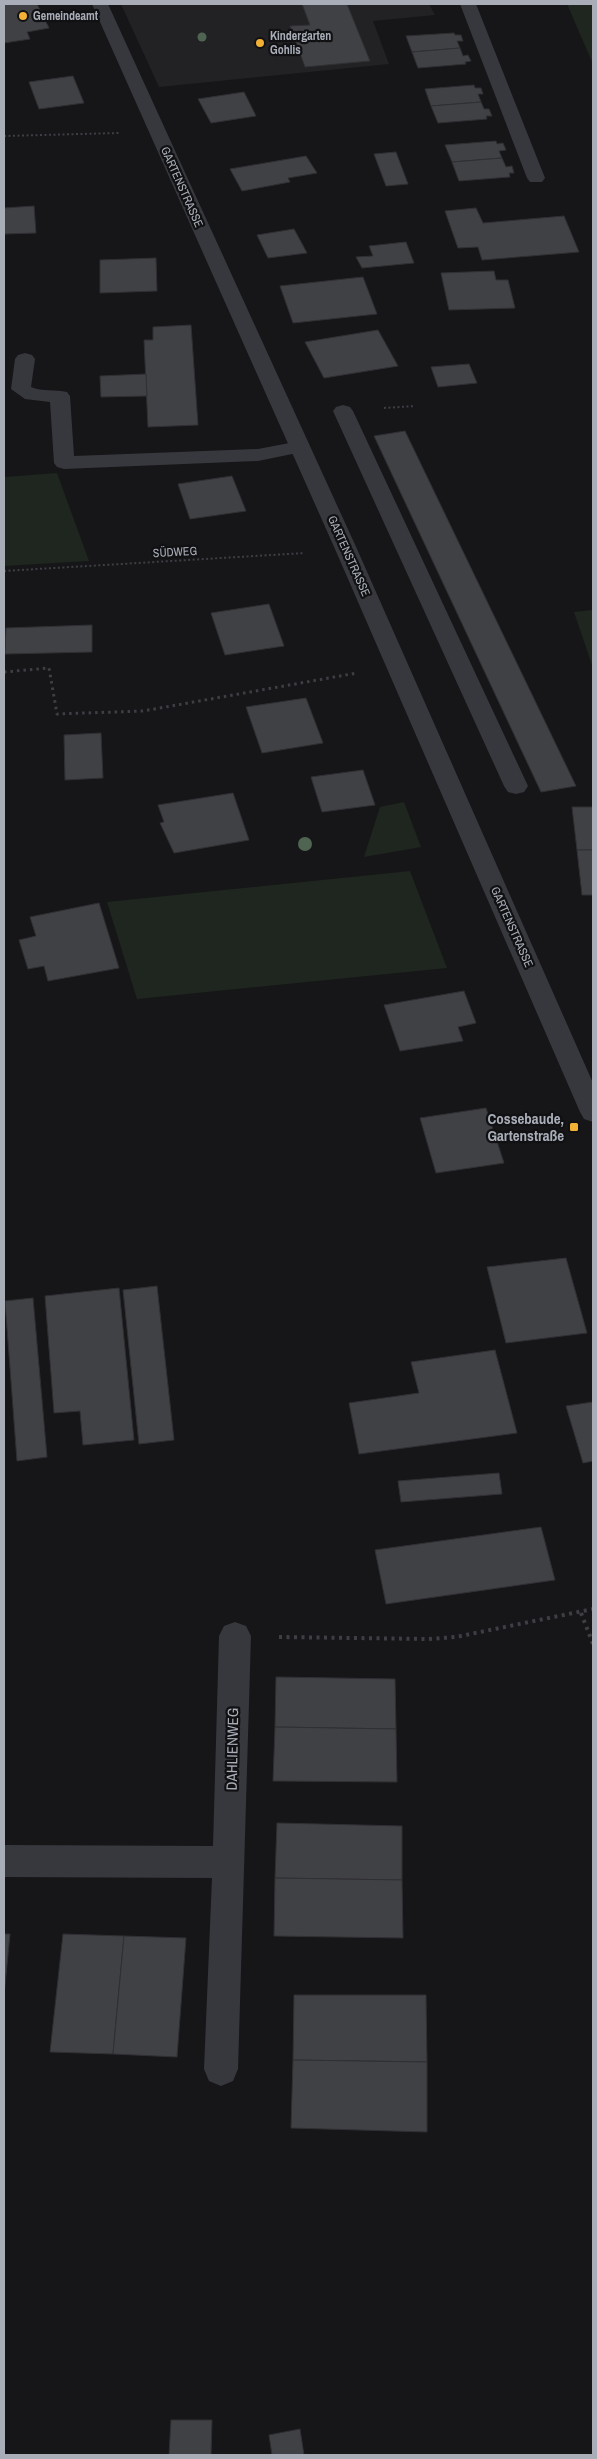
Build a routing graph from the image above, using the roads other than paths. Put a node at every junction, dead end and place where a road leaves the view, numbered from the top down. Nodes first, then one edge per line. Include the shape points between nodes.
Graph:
1 (100, 4) edge
2 (468, 4) edge
3 (536, 178) dead end
4 (25, 359) dead end
5 (12, 390) edge
6 (344, 411) dead end
7 (300, 447) junction
8 (516, 786) dead end
9 (593, 1112) edge
10 (235, 1636) road end
11 (4, 1860) edge
12 (229, 1862) junction
13 (221, 2069) dead end

1 - 7 street, GARTENSTRASSE
2 - 3 street
4 - 5 street
5 - 7 street via 60,396 64,462 258,455
6 - 8 street
7 - 9 street, GARTENSTRASSE
10 - 12 street, DAHLIENWEG
11 - 12 street
12 - 13 street, DAHLIENWEG

